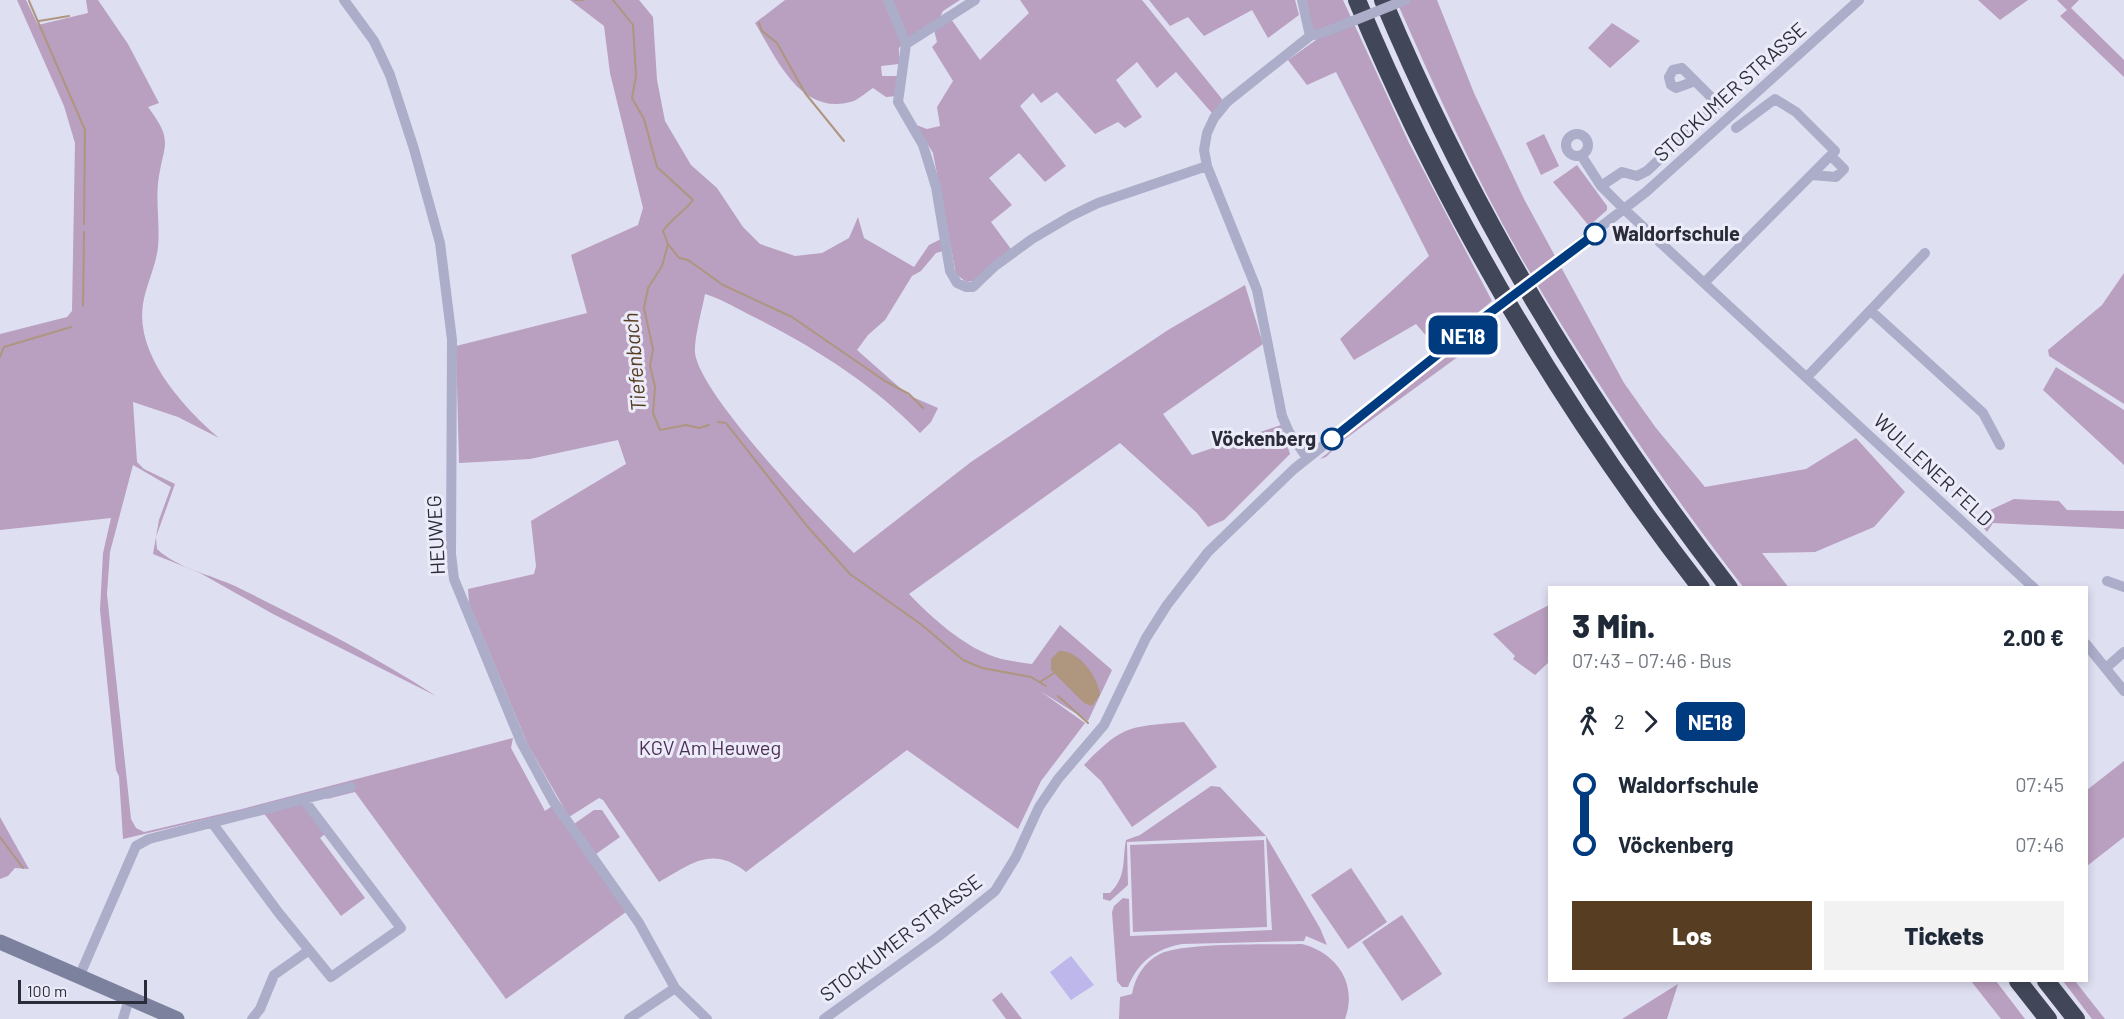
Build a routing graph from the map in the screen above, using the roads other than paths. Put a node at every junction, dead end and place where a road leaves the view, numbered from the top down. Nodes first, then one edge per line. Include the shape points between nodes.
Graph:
1 (344, 0) edge
2 (888, 0) edge
3 (975, 0) edge
4 (1302, 0) edge
5 (1358, 0) edge
6 (1383, 0) edge
7 (1405, 0) edge
8 (1859, 0) edge
9 (1310, 36) junction
10 (906, 44) junction
11 (1695, 81) dead end
12 (1736, 128) dead end
13 (1581, 155) dead end
14 (1831, 156) junction
15 (1207, 166) junction
16 (1812, 175) junction
17 (1601, 186) junction
18 (1625, 210) junction
19 (1925, 253) dead end
20 (1705, 282) junction
21 (1871, 311) junction
22 (1807, 377) junction
23 (2000, 445) dead end
24 (1307, 458) junction
25 (2107, 581) dead end
26 (1700, 586) edge
27 (1728, 586) edge
28 (2032, 586) edge
29 (2124, 587) edge
30 (2088, 646) edge
31 (2124, 652) edge
32 (2106, 668) junction
33 (2124, 691) edge
34 (351, 787) dead end
35 (304, 800) junction
36 (213, 824) junction
37 (0, 942) edge
38 (308, 951) junction
39 (79, 976) junction
40 (2019, 982) edge
41 (2047, 982) edge
42 (675, 988) junction
43 (129, 999) junction
44 (123, 1019) edge
45 (177, 1019) edge
46 (252, 1019) edge
47 (629, 1019) edge
48 (707, 1019) edge
49 (824, 1019) edge
50 (2048, 1019) edge
51 (2076, 1019) edge

1 - 42 street, HEUWEG via 374,41 390,75 440,243 452,340 454,579 526,752 568,823 639,923
2 - 10 street
3 - 10 street
4 - 9 street
5 - 26 highway via 1390,76 1451,199 1512,309 1616,471
6 - 27 highway via 1470,185 1531,295 1629,452
7 - 9 street, bridge
8 - 18 street, STOCKUMER STRASSE
9 - 15 street via 1227,102 1214,118 1204,150
10 - 15 street via 898,102 923,145 936,187 950,271 957,283 966,287 973,287 1023,246 1071,216
11 - 17 street via 1718,104 1647,171 1637,176 1622,172
12 - 14 street via 1766,104 1779,100 1836,151
13 - 17 street
14 - 16 street
14 - 16 street via 1844,169 1836,177
15 - 24 street via 1257,290 1282,416
16 - 20 street
17 - 18 street
18 - 20 street, WULLENER FELD
18 - 24 street, STOCKUMER STRASSE, bridge
19 - 21 street
20 - 22 street, WULLENER FELD
21 - 22 street
21 - 23 street via 1983,413
22 - 28 street, WULLENER FELD
24 - 49 street, STOCKUMER STRASSE via 1208,552 1167,605 1133,662 1104,725 1039,807 995,891
25 - 29 street
30 - 32 street
31 - 32 street
32 - 33 street
34 - 35 street
35 - 36 street
35 - 38 street via 401,928 331,977
36 - 38 street
36 - 39 street via 149,839 136,846
37 - 39 main road
38 - 46 street via 274,975
39 - 43 main road
40 - 50 highway
41 - 51 highway
42 - 47 street
42 - 48 street, HEUWEG
43 - 44 street
43 - 45 main road

